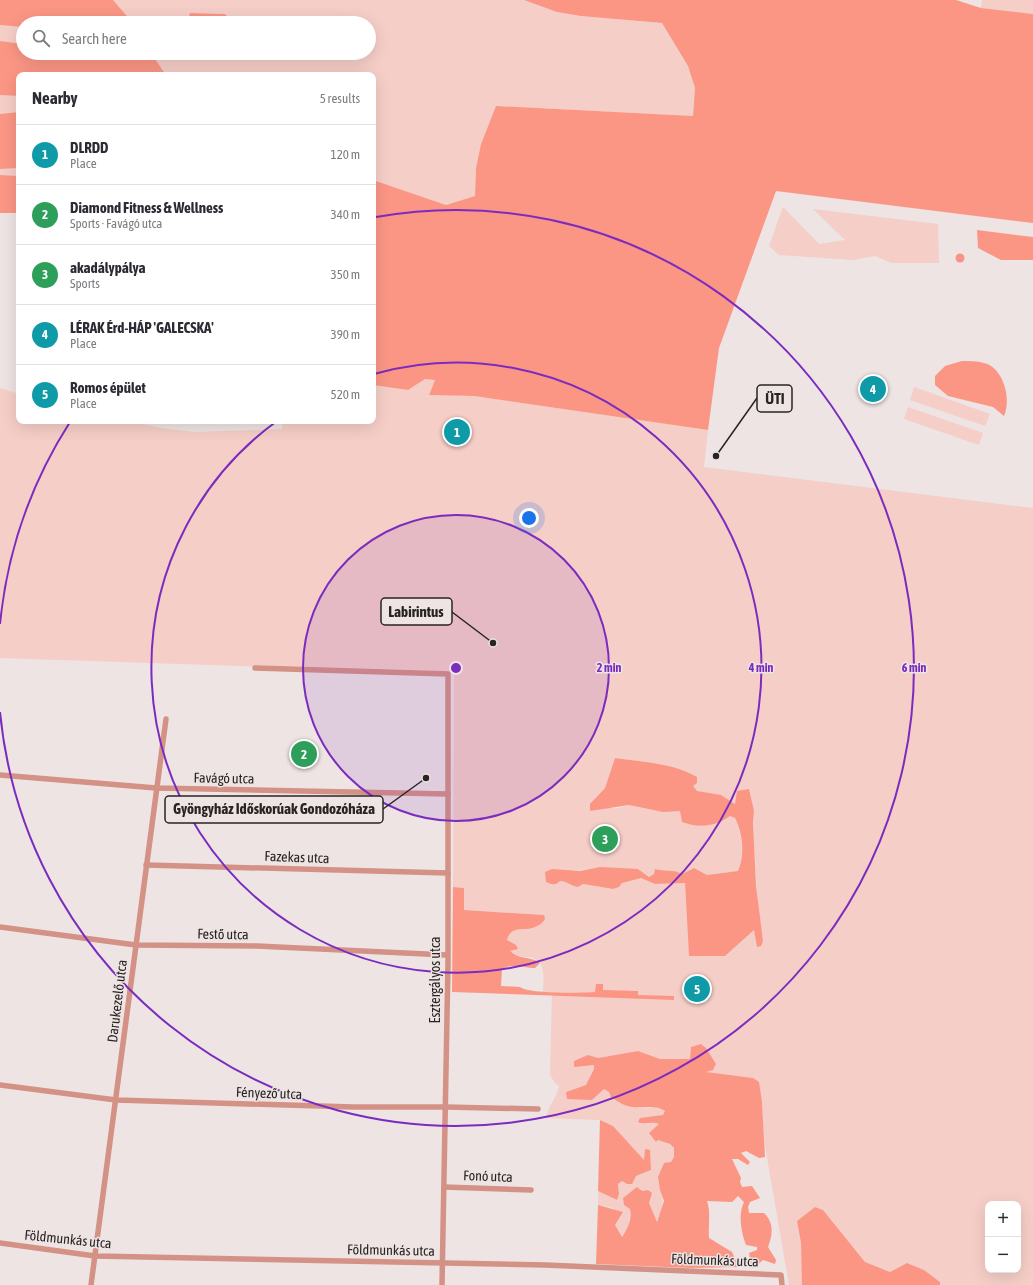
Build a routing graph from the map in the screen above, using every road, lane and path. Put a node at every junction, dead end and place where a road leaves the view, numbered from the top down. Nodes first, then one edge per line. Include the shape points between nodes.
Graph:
1 (255, 668) dead end
2 (166, 719) dead end
3 (0, 774) edge
4 (156, 788) junction
5 (448, 794) junction
6 (146, 865) junction
7 (448, 873) junction
8 (0, 927) edge
9 (136, 945) junction
10 (447, 955) junction
11 (0, 1085) edge
12 (116, 1100) junction
13 (446, 1107) junction
14 (538, 1109) dead end
15 (444, 1187) junction
16 (531, 1190) dead end
17 (0, 1244) edge
18 (95, 1256) junction
19 (442, 1263) junction
20 (91, 1285) edge
21 (442, 1285) edge
22 (782, 1285) edge

1 - 5 street, Esztergályos utca via 448,674
2 - 4 street, Darukezelő utca
3 - 4 street, Favágó utca
4 - 5 street, Favágó utca
4 - 6 street, Darukezelő utca
5 - 7 street, Esztergályos utca
6 - 7 street, Fazekas utca
6 - 9 street, Darukezelő utca
7 - 10 street, Esztergályos utca
8 - 9 street, Festő utca
9 - 10 street, Festő utca via 257,946
9 - 12 street, Darukezelő utca
10 - 13 street, Esztergályos utca
11 - 12 street, Fényező utca
12 - 13 street, Fényező utca via 347,1107
12 - 18 street, Darukezelő utca
13 - 14 street, Fényező utca
13 - 15 street, Esztergályos utca
15 - 16 street, Fonó utca
15 - 19 street, Esztergályos utca
17 - 18 street, Földmunkás utca
18 - 19 street, Földmunkás utca
18 - 20 street, Darukezelő utca
19 - 21 street, Esztergályos utca
19 - 22 street, Földmunkás utca via 781,1274

